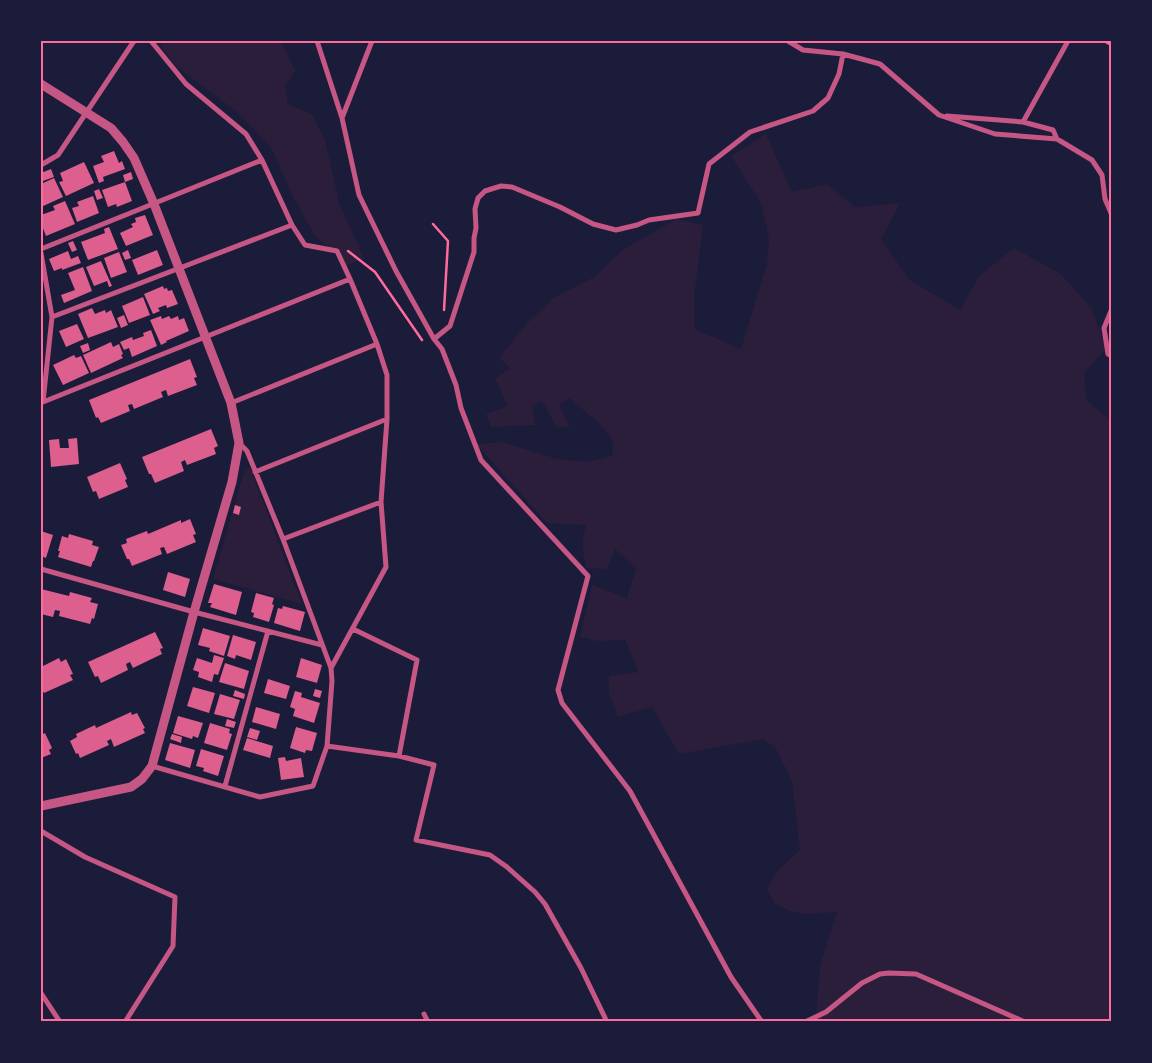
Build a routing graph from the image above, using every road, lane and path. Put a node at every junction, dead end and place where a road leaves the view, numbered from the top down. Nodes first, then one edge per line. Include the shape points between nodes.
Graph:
1 (134, 41) edge
2 (151, 41) edge
3 (317, 41) edge
4 (372, 41) edge
5 (788, 41) edge
6 (1068, 41) edge
7 (1104, 41) edge
8 (1111, 45) edge
9 (844, 54) junction
10 (41, 84) edge
11 (86, 112) junction
12 (939, 115) junction
13 (342, 118) junction
14 (1023, 122) junction
15 (1057, 139) junction
16 (262, 160) junction
17 (41, 165) edge
18 (154, 204) junction
19 (1111, 213) edge
20 (433, 224) dead end
21 (292, 225) junction
22 (41, 248) edge
23 (336, 250) junction
24 (41, 253) edge
25 (179, 269) junction
26 (350, 278) junction
27 (1111, 311) edge
28 (52, 317) junction
29 (450, 326) junction
30 (205, 337) junction
31 (434, 339) junction
32 (378, 344) junction
33 (442, 349) junction
34 (1111, 356) edge
35 (230, 402) junction
36 (387, 419) junction
37 (239, 443) junction
38 (255, 472) junction
39 (381, 502) junction
40 (283, 539) junction
41 (41, 569) edge
42 (194, 612) junction
43 (353, 629) junction
44 (268, 631) junction
45 (322, 645) junction
46 (331, 668) junction
47 (327, 746) junction
48 (399, 756) junction
49 (152, 766) junction
50 (225, 786) junction
51 (41, 806) edge
52 (41, 831) edge
53 (41, 993) edge
54 (424, 1014) dead end
55 (60, 1022) edge
56 (125, 1022) edge
57 (428, 1022) edge
58 (607, 1022) edge
59 (762, 1022) edge
60 (805, 1022) edge
61 (1025, 1022) edge

1 - 11 street
2 - 16 street via 186,84 246,134
3 - 13 street
4 - 13 street
5 - 9 street via 803,50
6 - 14 street
7 - 8 path
9 - 12 street via 880,64
9 - 29 street via 828,98 813,111 750,132 709,164 698,213 649,220 616,230 593,224 512,187 501,186 485,191 478,198 475,209 474,252
10 - 11 street
11 - 17 street via 58,154
11 - 18 street via 111,128 124,142
12 - 14 street
12 - 15 street via 995,134
13 - 31 street via 359,195 396,272
14 - 15 street via 1053,130
15 - 19 street via 1092,160 1102,174 1105,199
16 - 18 street
16 - 21 street
18 - 22 street
18 - 25 street
20 - 29 path via 448,241 444,315
21 - 23 street via 305,245
21 - 25 street
23 - 26 street
23 - 33 path via 349,251 375,272 423,342
24 - 28 street
25 - 28 street
25 - 30 street
26 - 30 street
26 - 32 street
27 - 34 street via 1104,328
28 - 30 street via 43,402
29 - 31 street
30 - 35 street
31 - 33 street
32 - 35 street
32 - 36 street via 387,374
33 - 59 street via 481,460 588,576 558,690 562,702 630,791 731,977
35 - 37 street
36 - 38 street
36 - 39 street
37 - 38 street via 247,451
37 - 42 street via 232,482
38 - 40 street
39 - 40 street
39 - 43 street via 386,567
40 - 45 street
41 - 42 street
42 - 44 street
42 - 49 street
43 - 46 street
43 - 48 street via 417,660
44 - 45 street
44 - 50 street
45 - 46 street
46 - 47 street
47 - 48 street
47 - 50 street via 313,786 260,797
48 - 58 street via 434,765 416,840 490,855 535,892 550,912
49 - 50 street
49 - 51 street via 131,787
52 - 56 street via 85,857 175,897 173,946
53 - 55 street
54 - 57 street
60 - 61 street via 826,1012 862,983 880,974 896,973 916,974

